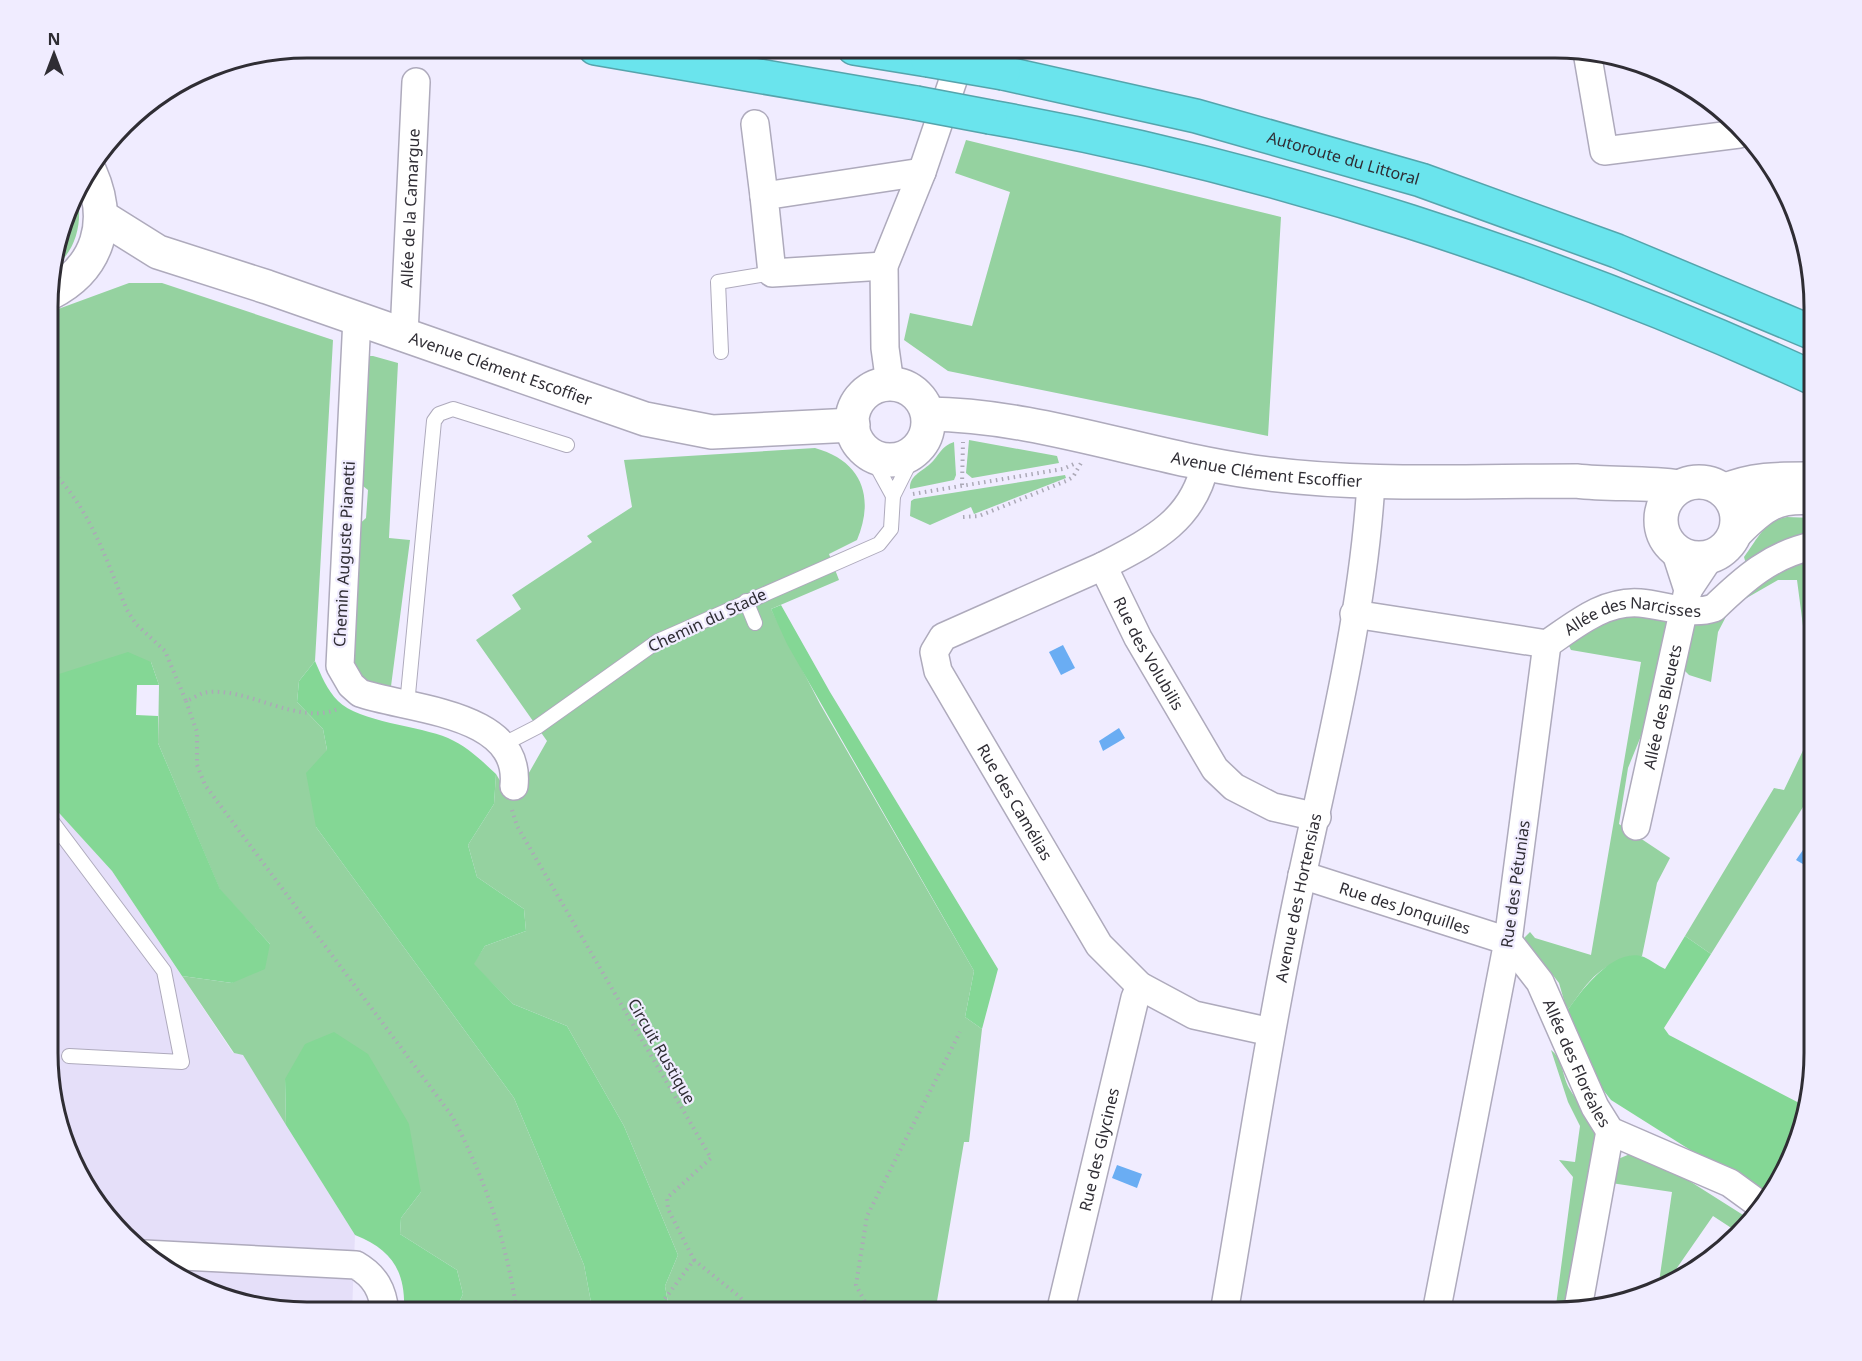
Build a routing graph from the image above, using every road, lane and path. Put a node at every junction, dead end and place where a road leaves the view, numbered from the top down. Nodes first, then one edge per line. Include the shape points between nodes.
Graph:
1 (653, 58) edge
2 (916, 58) edge
3 (961, 58) edge
4 (1589, 61) edge
5 (416, 82) dead end
6 (755, 124) dead end
7 (1734, 135) edge
8 (922, 172) junction
9 (94, 180) edge
10 (764, 196) junction
11 (102, 217) junction
12 (158, 252) junction
13 (884, 266) junction
14 (82, 269) junction
15 (772, 273) junction
16 (1702, 285) junction
17 (59, 288) edge
18 (357, 318) junction
19 (1804, 319) edge
20 (1804, 329) edge
21 (404, 334) junction
22 (721, 352) dead end
23 (1804, 373) edge
24 (890, 384) junction
25 (928, 414) junction
26 (853, 425) junction
27 (963, 438) dead end
28 (567, 445) dead end
29 (916, 450) junction
30 (870, 454) junction
31 (1082, 461) junction
32 (1092, 463) dead end
33 (1205, 465) junction
34 (58, 477) edge
35 (1804, 479) edge
36 (1371, 483) junction
37 (962, 485) junction
38 (1610, 485) junction
39 (1679, 487) junction
40 (1724, 491) junction
41 (900, 495) junction
42 (1804, 498) edge
43 (963, 518) dead end
44 (1737, 531) junction
45 (1668, 537) junction
46 (1804, 548) edge
47 (1710, 557) junction
48 (1103, 566) junction
49 (1686, 600) junction
50 (746, 601) junction
51 (1354, 614) junction
52 (755, 623) dead end
53 (1546, 644) junction
54 (186, 701) junction
55 (349, 704) dead end
56 (407, 705) junction
57 (502, 745) junction
58 (514, 786) joint
59 (1317, 817) junction
60 (1636, 826) dead end
61 (58, 830) edge
62 (1302, 874) junction
63 (1508, 941) junction
64 (1140, 986) junction
65 (960, 1032) dead end
66 (1271, 1032) junction
67 (69, 1056) dead end
68 (1610, 1131) junction
69 (1755, 1201) edge
70 (161, 1255) edge
71 (694, 1260) junction
72 (1579, 1301) edge
73 (383, 1302) edge
74 (515, 1302) edge
75 (662, 1302) edge
76 (744, 1302) edge
77 (864, 1302) edge
78 (1063, 1302) edge
79 (1226, 1302) edge
80 (1439, 1302) edge

1 - 23 highway, bridge via 1094,135 1204,162 1536,265
2 - 16 highway, Autoroute du Littoral, bridge via 1003,73 1196,116 1421,180 1617,250
3 - 8 street
4 - 7 street via 1604,151
5 - 21 street, Allée de la Camargue
6 - 10 street
8 - 10 street
8 - 13 street
9 - 11 main road via 100,193
10 - 15 street
11 - 12 main road, Avenue Clément Escoffier
11 - 14 main road via 93,252
12 - 14 main road, Avenue Clément Escoffier via 115,258
12 - 18 main road, Avenue Clément Escoffier
13 - 15 street
13 - 24 street via 885,348
14 - 17 main road
15 - 22 lane via 718,282
16 - 19 highway
16 - 20 highway, Autoroute du Littoral
18 - 21 main road, Avenue Clément Escoffier
18 - 56 street, Chemin Auguste Pianetti via 340,666 360,693
21 - 26 main road, Avenue Clément Escoffier via 645,419 712,432
24 - 25 main road via 914,393
24 - 26 main road via 867,392 854,413
25 - 29 main road via 924,440
25 - 33 main road, Avenue Clément Escoffier via 989,418
26 - 30 main road via 861,447
27 - 37 path
28 - 56 lane via 453,409 439,414 434,421
29 - 30 main road via 905,458 887,460
29 - 41 lane, Chemin du Stade
30 - 41 lane
31 - 32 path
31 - 37 path via 1063,469
31 - 43 path via 1066,481 979,516
33 - 36 main road, Avenue Clément Escoffier
33 - 48 street via 1190,507 1152,540
34 - 54 path via 86,513 127,610 165,651
35 - 40 main road via 1765,480
36 - 38 main road, Avenue Clément Escoffier
36 - 51 street, Avenue des Hortensias
37 - 41 path
38 - 39 main road, Avenue Clément Escoffier via 1637,482
38 - 45 main road, Avenue Clément Escoffier via 1634,498
39 - 40 main road via 1703,482
39 - 45 main road via 1665,503
40 - 44 main road via 1736,507
41 - 50 lane, Chemin du Stade via 891,529 879,544
42 - 44 main road via 1771,502
44 - 47 main road via 1722,551
45 - 47 main road via 1698,558
45 - 49 street
46 - 49 street, Allée des Narcisses via 1769,561 1714,608 1703,611
47 - 49 street, Allée des Bleuets
48 - 59 street, Rue des Volubilis via 1138,638 1215,769 1234,787 1273,807
48 - 64 street, Rue des Camélias via 943,637 934,652 938,670 1099,945
49 - 53 street, Allée des Narcisses via 1612,605
49 - 60 street, Allée des Bleuets
50 - 52 lane
50 - 57 lane, Chemin du Stade via 658,641 537,727
51 - 53 street
51 - 59 street, Avenue des Hortensias
53 - 63 street, Rue des Pétunias
54 - 55 path via 204,693 227,694 305,712 335,711
54 - 74 path via 197,732 197,765 205,785 452,1116 477,1164 497,1222
56 - 57 street, Chemin Auguste Pianetti via 460,718 478,726
57 - 58 street, Chemin Auguste Pianetti via 514,762
58 - 71 path, Circuit Rustique via 512,814 517,826 711,1158 667,1198 668,1209
59 - 62 street, Avenue des Hortensias
61 - 67 lane via 164,971 182,1062
62 - 63 street, Rue des Jonquilles
62 - 66 street, Avenue des Hortensias
63 - 68 street, Allée des Floréales via 1540,982
63 - 80 street, Rue des Pétunias
64 - 66 street, Rue des Camélias via 1194,1015
64 - 78 street, Rue des Glycines
65 - 77 path via 867,1216 856,1285
66 - 79 street, Avenue des Hortensias
68 - 69 street, Allée des Floréales via 1730,1183
68 - 72 street
70 - 73 street via 356,1265 381,1290
71 - 75 path
71 - 76 path

